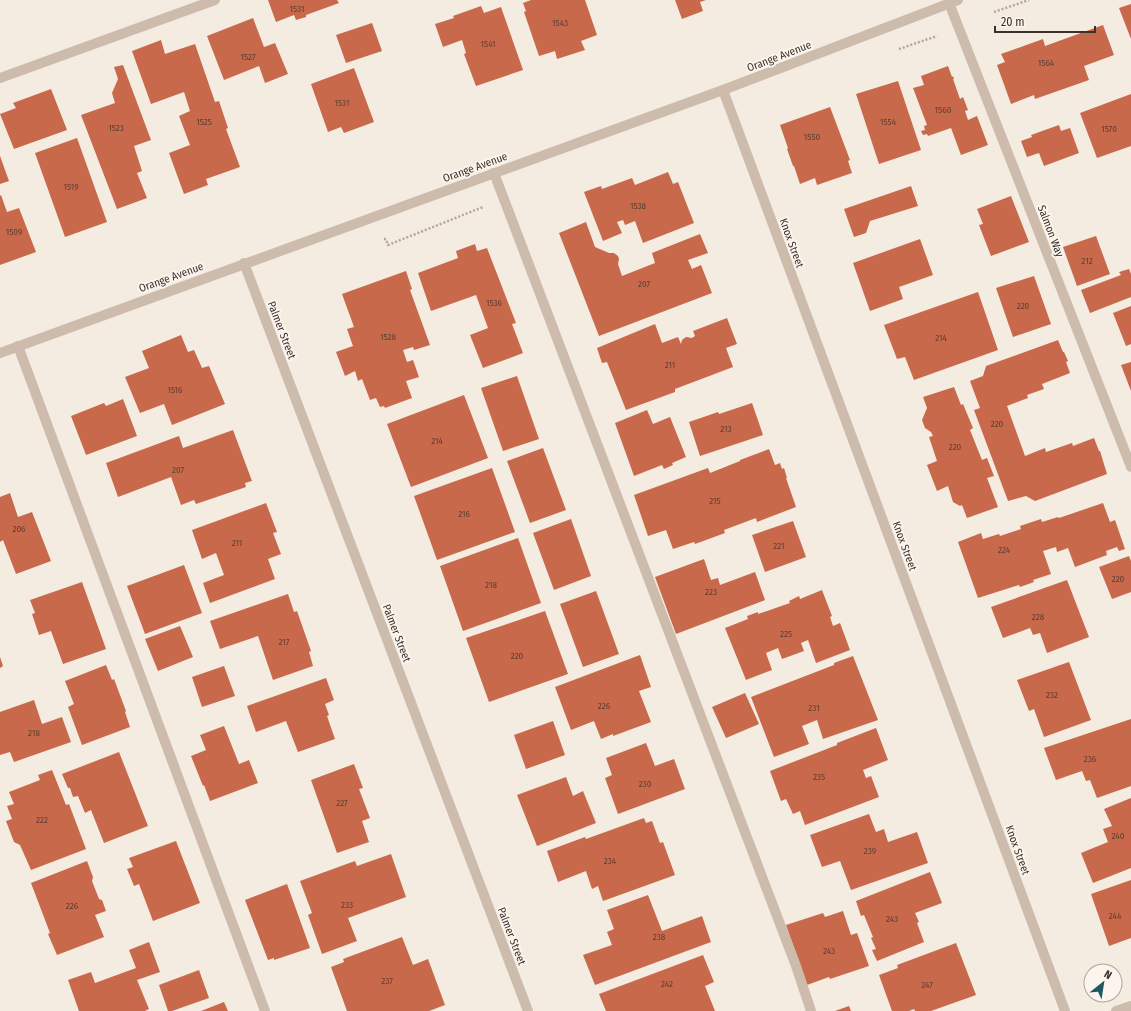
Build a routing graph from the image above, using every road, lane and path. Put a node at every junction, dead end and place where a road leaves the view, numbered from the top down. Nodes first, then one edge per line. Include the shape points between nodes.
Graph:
1 (215, 0) edge
2 (1029, 0) edge
3 (953, 2) edge
4 (994, 12) dead end
5 (0, 78) edge
6 (723, 90) junction
7 (494, 173) junction
8 (504, 199) junction
9 (379, 241) dead end
10 (244, 263) junction
11 (18, 346) junction
12 (0, 353) edge
13 (1131, 467) edge
14 (1131, 1006) edge
15 (264, 1011) edge
16 (528, 1011) edge
17 (811, 1011) edge
18 (1065, 1011) edge
19 (1116, 1011) edge

1 - 5 street
2 - 4 path
3 - 6 street, Orange Avenue
3 - 13 street, Salmon Way
6 - 7 street, Orange Avenue
6 - 18 street, Knox Street
7 - 8 street
7 - 10 street, Orange Avenue
8 - 9 path via 388,245 386,238
8 - 17 street
10 - 11 street, Orange Avenue
10 - 16 street, Palmer Street
11 - 12 street, Orange Avenue
11 - 15 street
14 - 19 street

